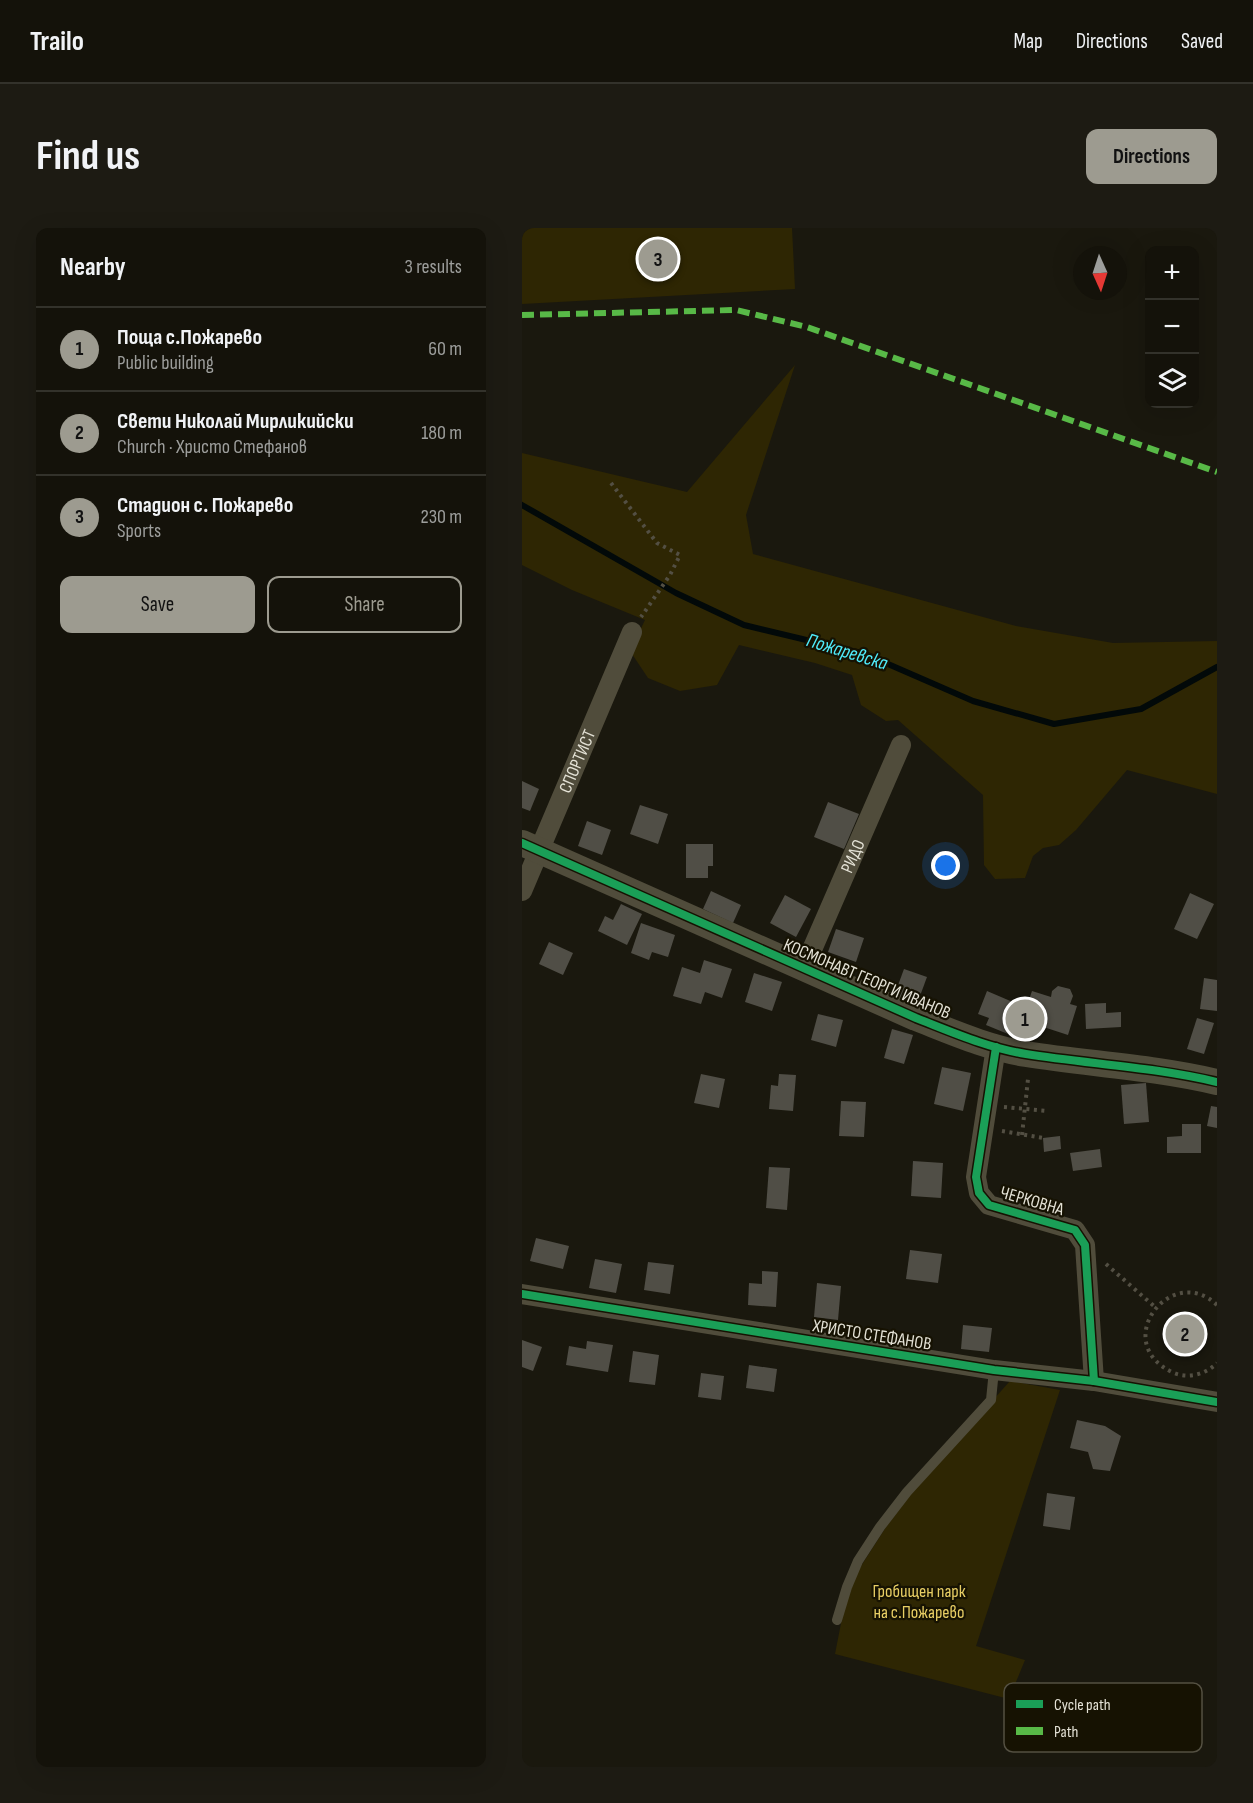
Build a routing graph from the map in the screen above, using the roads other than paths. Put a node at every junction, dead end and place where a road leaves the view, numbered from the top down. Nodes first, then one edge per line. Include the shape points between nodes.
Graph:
1 (632, 632) dead end
2 (901, 745) dead end
3 (530, 846) edge
4 (522, 891) edge
5 (804, 968) junction
6 (996, 1047) junction
7 (1217, 1082) edge
8 (522, 1294) edge
9 (994, 1370) junction
10 (1094, 1381) junction
11 (1217, 1402) edge
12 (837, 1620) dead end

1 - 3 street, СПОРТИСТ
2 - 5 street, РИДО
3 - 4 street, СПОРТИСТ
3 - 5 street, КОСМОНАВТ ГЕОРГИ ИВАНОВ
5 - 6 street, КОСМОНАВТ ГЕОРГИ ИВАНОВ via 916,1018
6 - 7 street, КОСМОНАВТ ГЕОРГИ ИВАНОВ via 1024,1054 1167,1071
6 - 10 street, ЧЕРКОВНА via 976,1177 979,1193 989,1205 1075,1230 1085,1245
8 - 9 street, ХРИСТО СТЕФАНОВ
9 - 10 street, ХРИСТО СТЕФАНОВ
9 - 12 lane via 990,1400 907,1492 869,1544 847,1587
10 - 11 street, ХРИСТО СТЕФАНОВ

